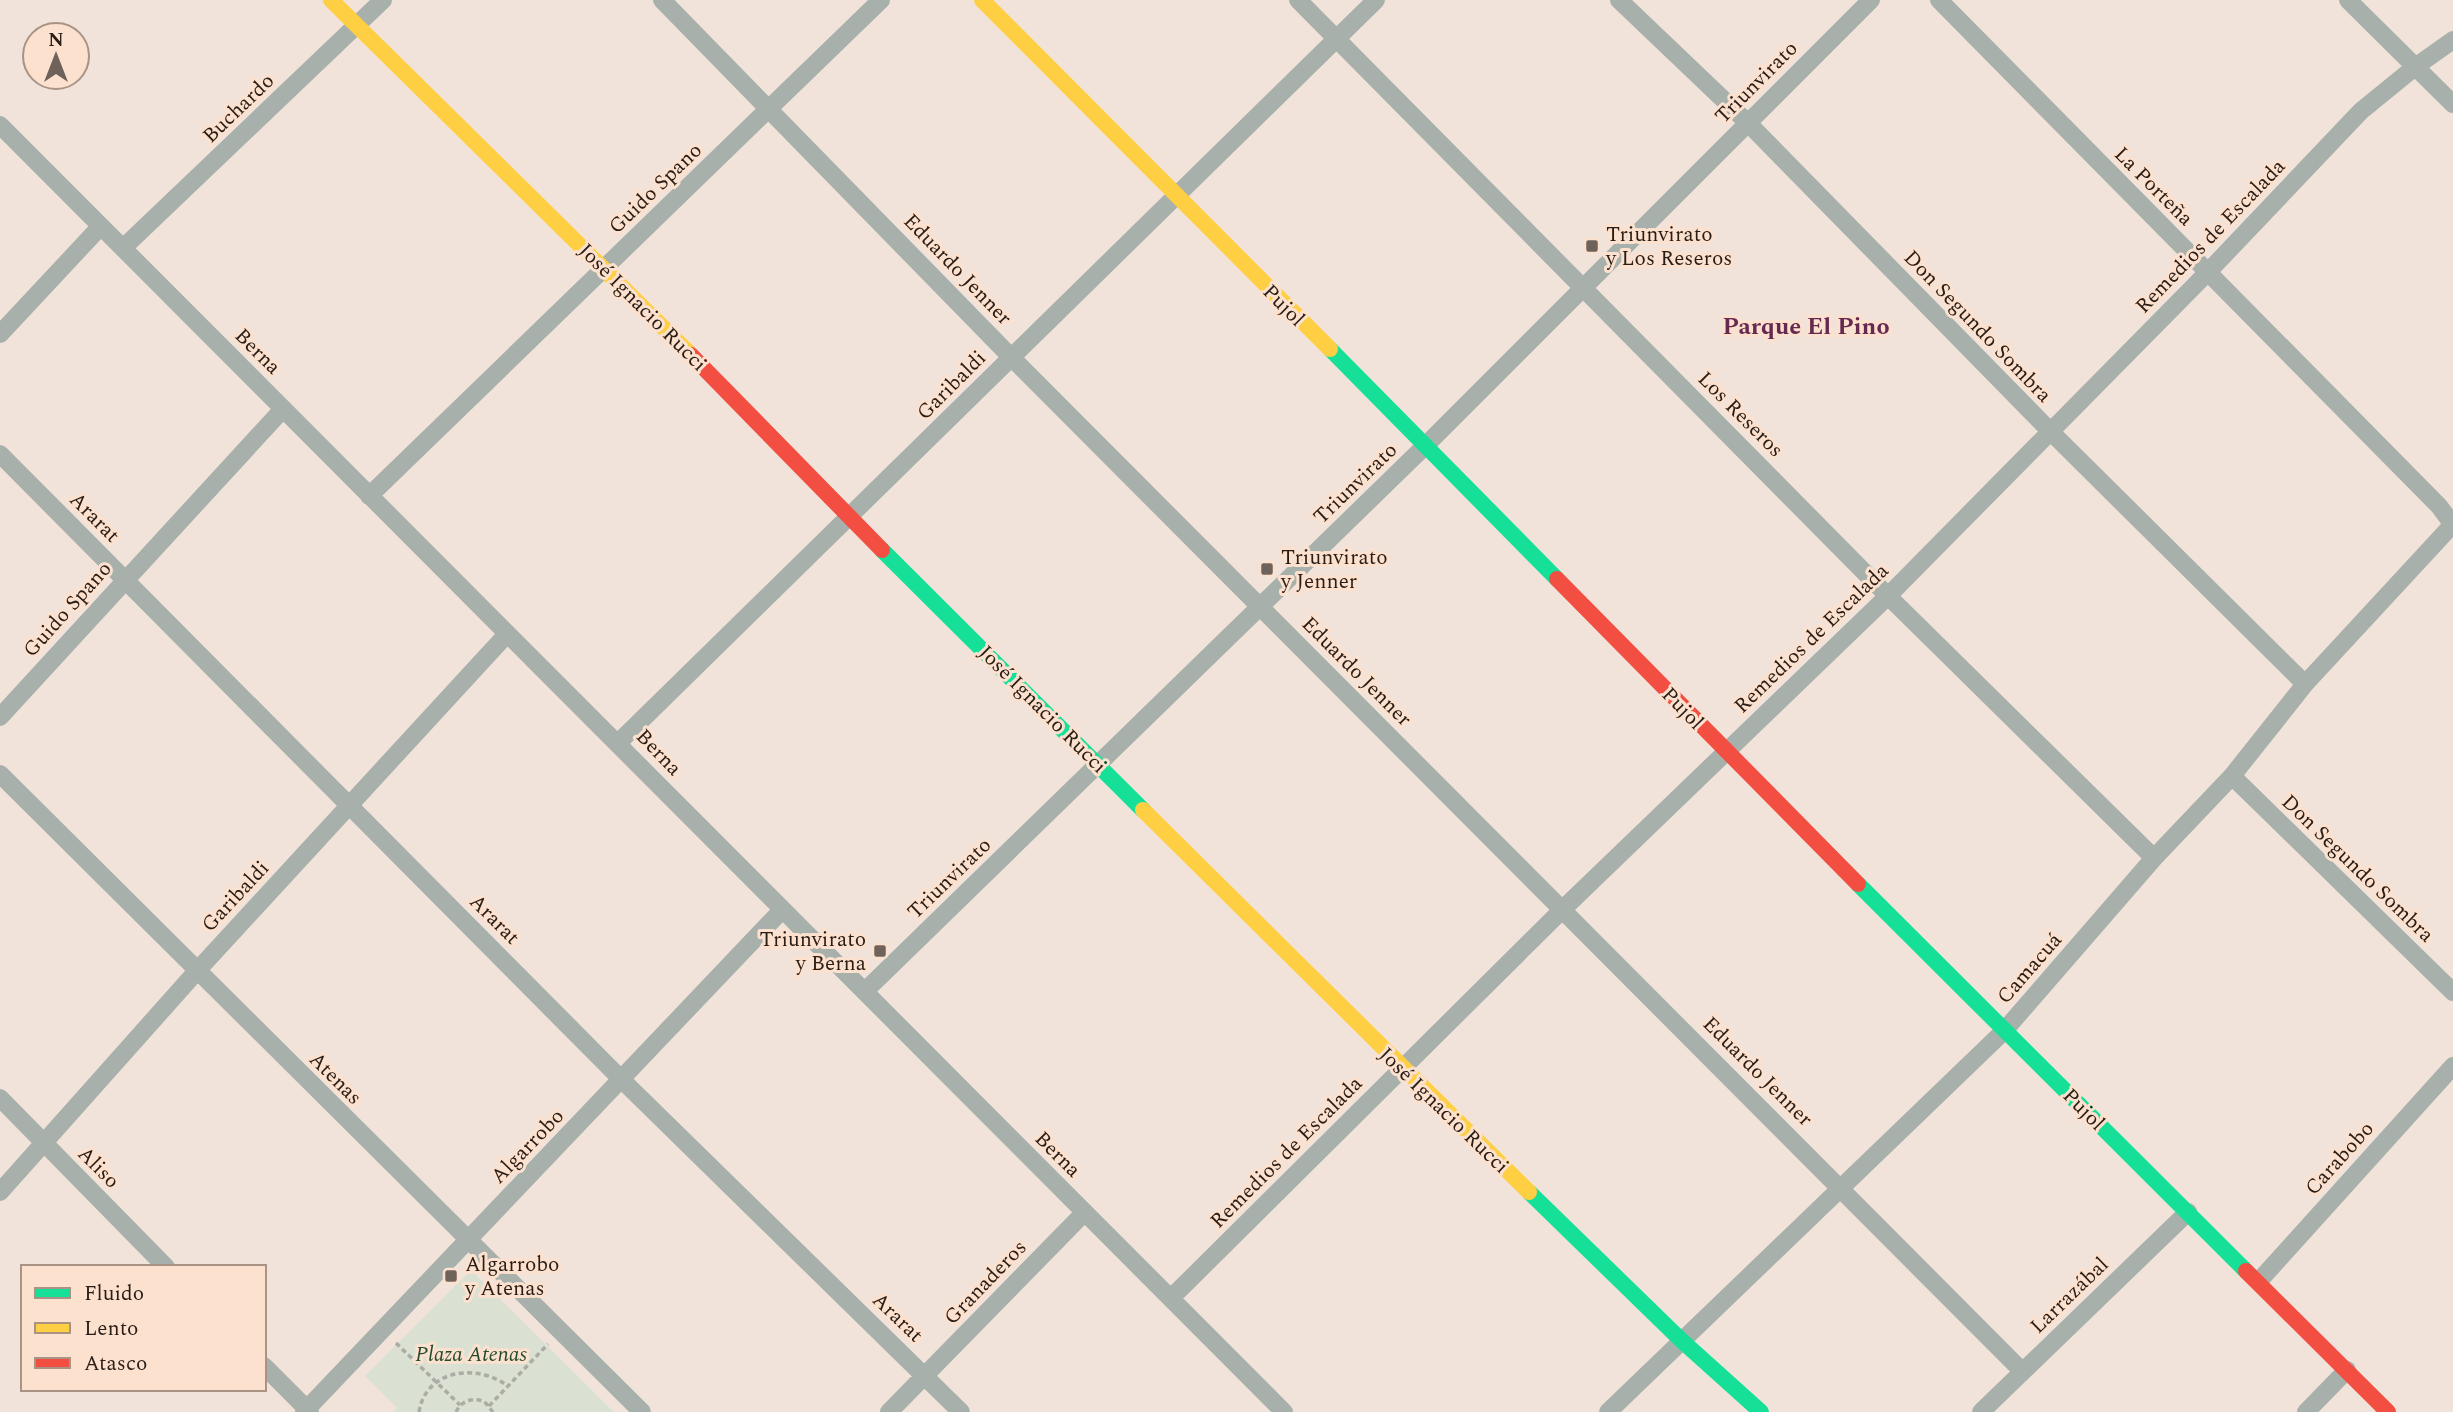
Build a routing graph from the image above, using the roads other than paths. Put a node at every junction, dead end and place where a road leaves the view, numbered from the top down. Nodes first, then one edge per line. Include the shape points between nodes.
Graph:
1 (331, 0) edge
2 (383, 0) edge
3 (662, 0) edge
4 (881, 0) edge
5 (982, 0) edge
6 (1298, 0) edge
7 (1376, 0) edge
8 (1619, 0) edge
9 (1871, 0) edge
10 (1939, 0) edge
11 (2348, 0) edge
12 (356, 26) junction
13 (1338, 39) junction
14 (2453, 40) edge
15 (2414, 67) junction
16 (2453, 104) edge
17 (771, 108) junction
18 (1748, 123) junction
19 (0, 125) edge
20 (1176, 197) junction
21 (100, 227) junction
22 (123, 248) junction
23 (605, 267) junction
24 (2208, 272) junction
25 (1584, 288) junction
26 (0, 334) edge
27 (1011, 357) junction
28 (283, 409) junction
29 (2050, 432) junction
30 (1426, 445) junction
31 (0, 454) edge
32 (369, 496) junction
33 (849, 517) junction
34 (2453, 524) edge
35 (125, 579) junction
36 (1888, 596) junction
37 (1261, 607) junction
38 (507, 634) junction
39 (2305, 684) junction
40 (0, 717) edge
41 (618, 743) junction
42 (1726, 753) junction
43 (1099, 765) junction
44 (0, 774) edge
45 (2232, 776) junction
46 (351, 804) junction
47 (2154, 858) junction
48 (1564, 908) junction
49 (782, 910) junction
50 (196, 972) junction
51 (865, 991) junction
52 (2453, 992) edge
53 (2004, 1031) junction
54 (2453, 1066) edge
55 (1401, 1068) junction
56 (622, 1080) junction
57 (0, 1098) edge
58 (45, 1144) junction
59 (1842, 1187) junction
60 (0, 1192) edge
61 (2188, 1212) junction
62 (1084, 1213) junction
63 (468, 1240) junction
64 (164, 1265) edge
65 (2259, 1281) junction
66 (1171, 1298) junction
67 (1681, 1340) junction
68 (266, 1368) edge
69 (2347, 1370) junction
70 (2022, 1371) junction
71 (925, 1376) junction
72 (307, 1411) edge
73 (642, 1412) edge
74 (889, 1412) edge
75 (961, 1412) edge
76 (1284, 1412) edge
77 (1608, 1412) edge
78 (1761, 1412) edge
79 (1981, 1412) edge
80 (2306, 1412) edge
81 (2388, 1412) edge

1 - 12 street, José Ignacio Rucci
2 - 12 street, Buchardo
3 - 17 street, Eduardo Jenner
4 - 17 street, Guido Spano
5 - 20 street, Pujol
6 - 13 street, Los Reseros
7 - 13 street, Garibaldi
8 - 18 street, Don Segundo Sombra
9 - 18 street, Triunvirato
10 - 24 street, La Porteña
11 - 15 street
12 - 22 street, Buchardo
12 - 23 street, José Ignacio Rucci
13 - 20 street, Garibaldi
13 - 25 street, Los Reseros
14 - 15 street, Remedios de Escalada
15 - 16 street
15 - 24 street, Remedios de Escalada via 2361,111
17 - 23 street, Guido Spano
17 - 27 street, Eduardo Jenner
18 - 25 street, Triunvirato
18 - 29 street, Don Segundo Sombra
19 - 21 street, Berna
20 - 27 street, Garibaldi
20 - 30 street, Pujol
21 - 22 street, Berna
21 - 26 street
22 - 28 street, Berna
23 - 32 street, Guido Spano
23 - 33 street, José Ignacio Rucci
24 - 29 street, Remedios de Escalada
24 - 34 street, La Porteña
25 - 30 street, Triunvirato
25 - 36 street, Los Reseros
27 - 33 street, Garibaldi
27 - 37 street, Eduardo Jenner
28 - 32 street, Berna
28 - 35 street, Guido Spano
29 - 36 street, Remedios de Escalada
29 - 39 street, Don Segundo Sombra
30 - 37 street, Triunvirato
30 - 42 street, Pujol
31 - 35 street, Ararat
32 - 38 street, Berna
33 - 41 street, Garibaldi
33 - 43 street, José Ignacio Rucci
34 - 39 street, Camacuá
35 - 40 street, Guido Spano
35 - 46 street, Ararat
36 - 42 street, Remedios de Escalada
36 - 47 street, Los Reseros
37 - 43 street, Triunvirato
37 - 48 street, Eduardo Jenner
38 - 41 street, Berna
38 - 46 street, Garibaldi
39 - 45 street, Camacuá
41 - 49 street, Berna
42 - 48 street, Remedios de Escalada
42 - 53 street, Pujol
43 - 51 street, Triunvirato
43 - 55 street, José Ignacio Rucci
44 - 50 street, Atenas
45 - 47 street, Camacuá
45 - 52 street, Don Segundo Sombra
46 - 50 street, Garibaldi
46 - 56 street, Ararat
47 - 53 street, Camacuá
48 - 55 street, Remedios de Escalada
48 - 59 street, Eduardo Jenner
49 - 51 street, Berna
49 - 56 street, Algarrobo
50 - 58 street, Garibaldi
50 - 63 street, Atenas
51 - 62 street, Berna
53 - 59 street, Camacuá
53 - 61 street, Pujol
54 - 65 street, Carabobo
55 - 66 street, Remedios de Escalada
55 - 67 street, José Ignacio Rucci
56 - 63 street, Algarrobo
56 - 71 street, Ararat
57 - 58 street, Aliso
58 - 60 street, Garibaldi
58 - 64 street, Aliso
59 - 67 street, Camacuá
59 - 70 street, Eduardo Jenner
61 - 65 street, Pujol
61 - 70 street, Larrazábal
62 - 66 street, Berna
62 - 71 street, Granaderos
63 - 72 street, Algarrobo
63 - 73 street, Atenas
65 - 69 street, Pujol
66 - 76 street, Berna
67 - 77 street, Camacuá
67 - 78 street, José Ignacio Rucci
68 - 72 street
69 - 80 street
69 - 81 street, Pujol
70 - 79 street, Larrazábal
71 - 74 street, Granaderos
71 - 75 street, Ararat

